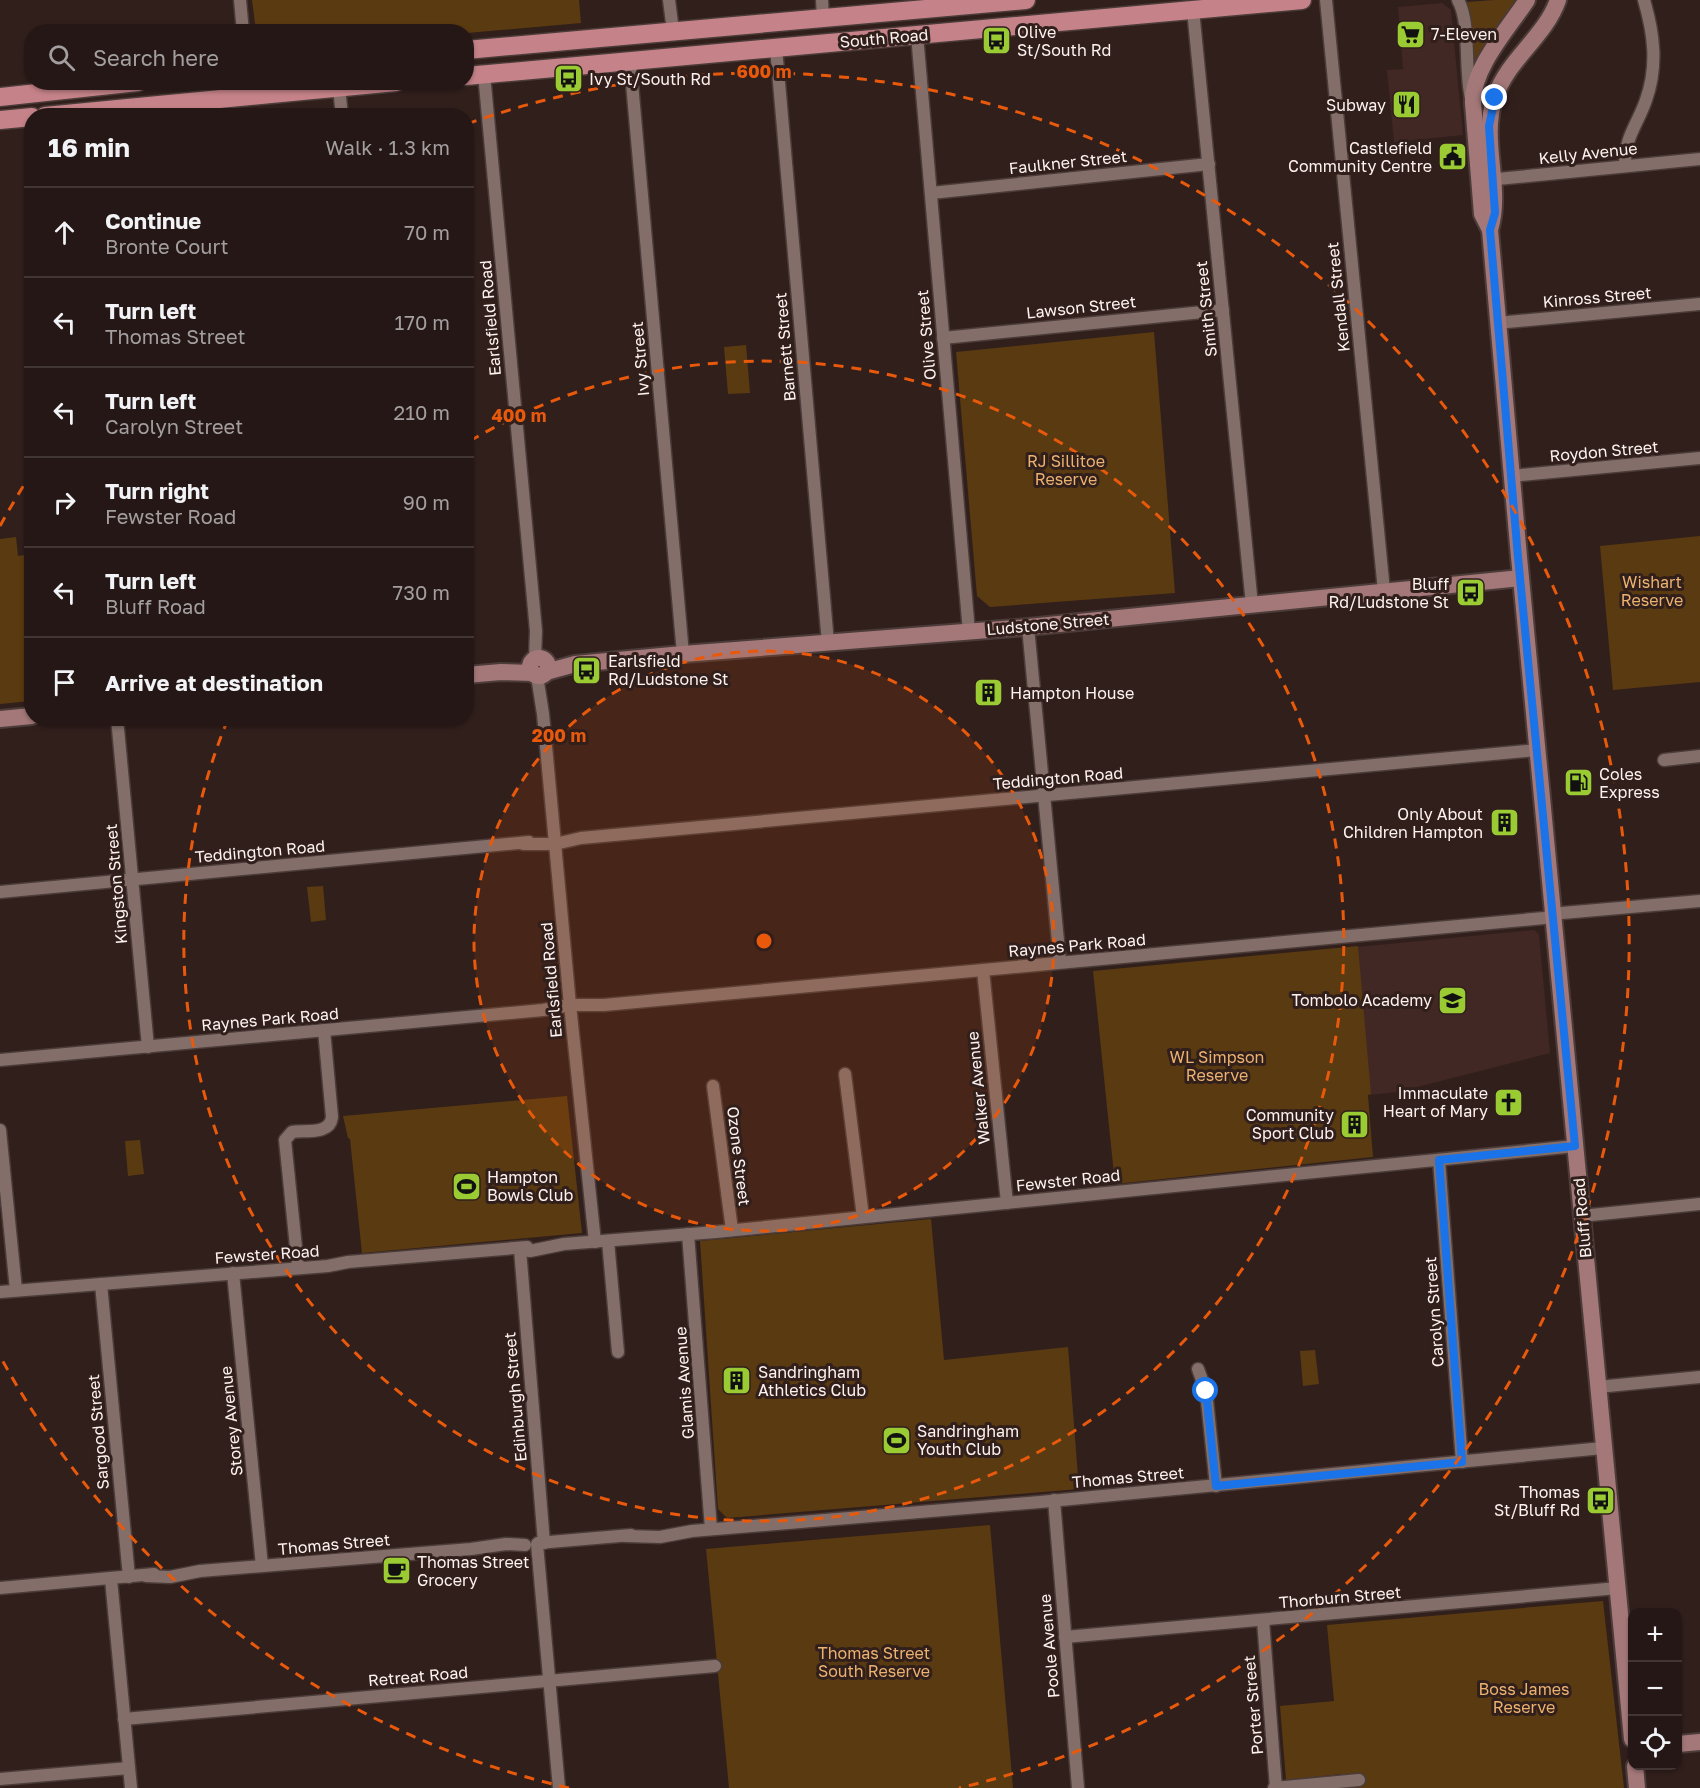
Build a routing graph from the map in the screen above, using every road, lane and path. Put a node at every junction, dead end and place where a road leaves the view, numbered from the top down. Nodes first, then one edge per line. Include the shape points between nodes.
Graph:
1 (240, 0) edge
2 (669, 0) edge
3 (1026, 0) edge
4 (1302, 0) edge
5 (1326, 0) edge
6 (1458, 0) edge
7 (1527, 0) edge
8 (1558, 0) edge
9 (1644, 0) edge
10 (968, 2) edge
11 (823, 9) edge
12 (915, 10) junction
13 (1193, 10) junction
14 (242, 24) edge
15 (673, 31) junction
16 (917, 36) junction
17 (776, 48) junction
18 (474, 49) edge
19 (630, 61) junction
20 (475, 75) edge
21 (62, 90) edge
22 (324, 90) edge
23 (339, 90) edge
24 (34, 93) junction
25 (0, 97) edge
26 (35, 108) edge
27 (189, 108) edge
28 (341, 108) edge
29 (1473, 108) junction
30 (24, 118) edge
31 (0, 120) edge
32 (1700, 159) edge
33 (1209, 164) junction
34 (1625, 165) junction
35 (1486, 180) junction
36 (931, 193) junction
37 (1700, 304) edge
38 (1223, 310) junction
39 (1497, 323) junction
40 (943, 338) junction
41 (1700, 458) edge
42 (1511, 476) junction
43 (1521, 578) junction
44 (1384, 591) junction
45 (1252, 605) junction
46 (1028, 627) junction
47 (969, 632) junction
48 (828, 643) junction
49 (682, 654) junction
50 (539, 667) junction
51 (474, 674) edge
52 (24, 717) edge
53 (0, 719) edge
54 (118, 726) edge
55 (1537, 750) junction
56 (1700, 756) edge
57 (1664, 760) dead end
58 (1044, 795) junction
59 (555, 841) junction
60 (133, 880) junction
61 (0, 892) edge
62 (1700, 902) edge
63 (1553, 916) junction
64 (1060, 962) junction
65 (983, 970) junction
66 (570, 1008) junction
67 (324, 1030) junction
68 (148, 1047) junction
69 (0, 1060) edge
70 (845, 1074) dead end
71 (713, 1086) dead end
72 (0, 1131) edge
73 (1575, 1146) junction
74 (1, 1147) edge
75 (1439, 1160) junction
76 (1007, 1203) junction
77 (1700, 1204) edge
78 (1581, 1216) junction
79 (863, 1217) junction
80 (732, 1230) junction
81 (688, 1234) junction
82 (608, 1241) junction
83 (595, 1242) junction
84 (520, 1249) junction
85 (298, 1267) junction
86 (233, 1273) junction
87 (101, 1284) junction
88 (0, 1287) edge
89 (16, 1290) junction
90 (0, 1292) edge
91 (618, 1352) dead end
92 (1197, 1369) dead end
93 (1700, 1377) edge
94 (1598, 1387) junction
95 (1603, 1448) junction
96 (1462, 1462) junction
97 (1216, 1486) junction
98 (1054, 1500) junction
99 (711, 1529) junction
100 (535, 1544) junction
101 (262, 1566) junction
102 (129, 1578) junction
103 (111, 1579) junction
104 (0, 1580) edge
105 (0, 1588) edge
106 (1618, 1588) junction
107 (1263, 1620) junction
108 (1065, 1637) junction
109 (715, 1666) dead end
110 (549, 1681) junction
111 (1630, 1716) edge
112 (124, 1719) junction
113 (1700, 1742) edge
114 (1682, 1744) edge
115 (129, 1767) junction
116 (1636, 1770) edge
117 (0, 1779) edge
118 (1359, 1780) dead end
119 (131, 1788) edge
120 (559, 1788) edge
121 (1078, 1788) edge
122 (1275, 1788) edge
123 (1638, 1788) edge

1 - 14 street
2 - 15 street
3 - 10 main road, South Road
4 - 13 main road, South Road
5 - 44 street, Kendall Street
6 - 29 street, Bluff Road
7 - 29 main road, Bluff Road via 1480,71
8 - 35 main road, Bluff Road via 1547,22 1508,72 1495,98
9 - 34 street via 1653,38 1653,76 1627,140
10 - 12 main road, South Road
11 - 12 main road, South Road
11 - 15 main road, South Road
12 - 16 main road
13 - 16 main road, South Road
13 - 33 street, Smith Street
15 - 18 main road, South Road
16 - 17 main road, South Road
16 - 36 street, Olive Street
17 - 19 main road, South Road
17 - 48 street, Barnett Street
18 - 20 main road
19 - 20 main road, South Road
19 - 49 street, Ivy Street
20 - 50 street, Earlsfield Road
21 - 24 main road
22 - 27 main road
23 - 28 street
24 - 25 main road
24 - 26 main road
29 - 35 main road, Bluff Road
30 - 31 main road
32 - 34 street, Kelly Avenue
33 - 36 street, Faulkner Street
33 - 38 street, Smith Street
34 - 35 street, Kelly Avenue
35 - 39 main road, Bluff Road via 1495,213 1490,230
36 - 40 street, Olive Street
37 - 39 street, Kinross Street
38 - 40 street, Lawson Street
38 - 45 street, Smith Street
39 - 42 main road, Bluff Road
40 - 47 street, Olive Street
41 - 42 street, Roydon Street
42 - 43 main road, Bluff Road
43 - 44 main road, Ludstone Street
43 - 55 main road, Bluff Road
44 - 45 main road, Ludstone Street
45 - 46 main road, Ludstone Street
46 - 47 main road, Ludstone Street
46 - 58 street
47 - 48 main road, Ludstone Street
48 - 49 main road, Ludstone Street
49 - 50 main road, Ludstone Street
50 - 51 main road, Ludstone Street
50 - 59 street, Earlsfield Road
52 - 53 main road
54 - 60 street, Kingston Street
55 - 58 street, Teddington Road
55 - 63 main road, Bluff Road
56 - 57 street
58 - 59 street, Teddington Road
58 - 64 street
59 - 60 street, Teddington Road
59 - 66 street, Earlsfield Road
60 - 61 street, Teddington Road
60 - 68 street, Kingston Street
62 - 63 street, Raynes Park Road via 1589,912 1567,918
63 - 64 street, Raynes Park Road
63 - 73 main road, Bluff Road
64 - 65 street, Raynes Park Road
65 - 66 street, Raynes Park Road
65 - 76 street, Walker Avenue
66 - 67 street, Raynes Park Road
66 - 83 street, Earlsfield Road
67 - 68 street, Raynes Park Road
67 - 85 street via 330,1124 326,1128 292,1132 285,1140
68 - 69 street, Raynes Park Road
70 - 79 street
71 - 80 street, Ozone Street
72 - 74 street
73 - 75 street, Fewster Road
73 - 78 main road, Bluff Road
74 - 89 street
75 - 76 street, Fewster Road
75 - 96 street, Carolyn Street
76 - 79 street, Fewster Road
77 - 78 street
78 - 94 main road, Bluff Road
79 - 80 street, Fewster Road
80 - 81 street, Fewster Road
81 - 82 street, Fewster Road
81 - 99 street, Glamis Avenue
82 - 83 street, Fewster Road
82 - 91 street
83 - 84 street, Fewster Road
84 - 85 street, Fewster Road
84 - 100 street, Edinburgh Street
85 - 86 street, Fewster Road
86 - 87 street, Fewster Road
86 - 101 street, Storey Avenue
87 - 89 street, Fewster Road
87 - 102 street, Sargood Street
88 - 89 street
89 - 90 street
92 - 97 street via 1206,1391
93 - 94 street
94 - 95 main road, Bluff Road
95 - 96 street, Thomas Street
95 - 106 main road, Bluff Road
96 - 97 street, Thomas Street
97 - 98 street, Thomas Street
98 - 99 street, Thomas Street
98 - 108 street, Poole Avenue
99 - 100 street, Thomas Street
100 - 101 street, Thomas Street
100 - 110 street, Edinburgh Street
101 - 102 street, Thomas Street via 179,1570
102 - 103 street, Thomas Street
103 - 105 street, Thomas Street
103 - 112 street
104 - 105 street
106 - 107 street, Thorburn Street
106 - 111 main road, Bluff Road
107 - 108 street, Thorburn Street
107 - 122 street, Porter Street
108 - 121 street, Poole Avenue
109 - 110 street, Retreat Road
110 - 112 street, Retreat Road
110 - 120 street, Edinburgh Street
112 - 115 street
113 - 114 main road
115 - 117 street
115 - 119 street
116 - 123 main road
118 - 122 street

